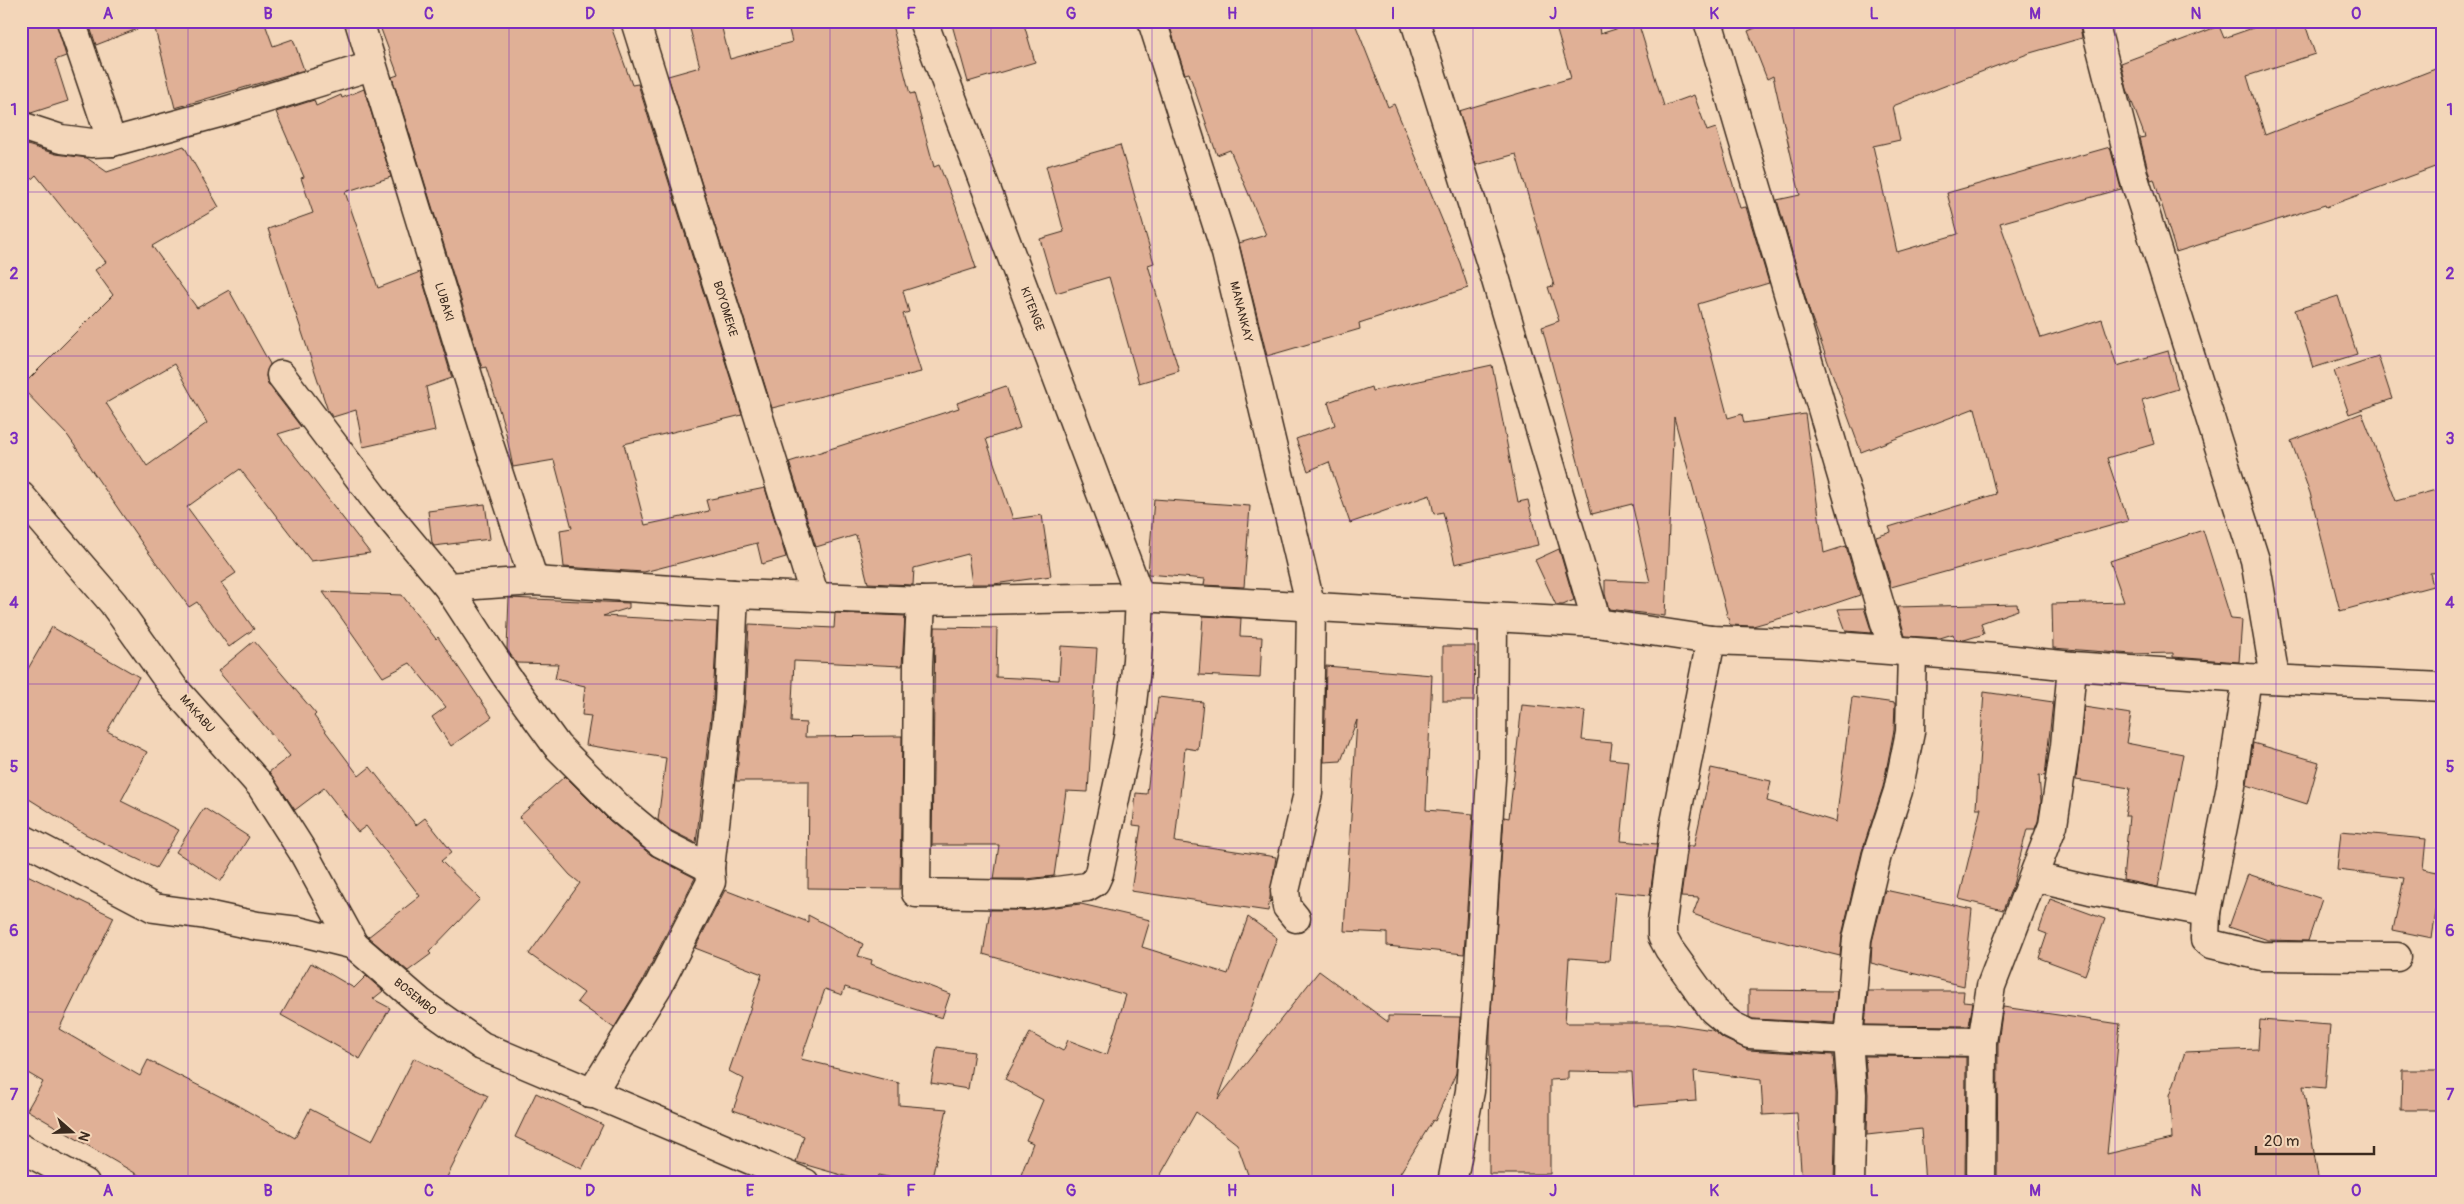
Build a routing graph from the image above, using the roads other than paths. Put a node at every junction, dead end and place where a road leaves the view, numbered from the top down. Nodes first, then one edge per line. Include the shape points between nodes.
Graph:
1 (71, 21) edge
2 (359, 21) edge
3 (635, 21) edge
4 (923, 21) edge
5 (1152, 21) edge
6 (1415, 21) edge
7 (1708, 21) edge
8 (2094, 21) edge
9 (371, 66) junction
10 (21, 126) edge
11 (112, 142) junction
12 (281, 375) dead end
13 (21, 496) edge
14 (534, 581) junction
15 (448, 587) junction
16 (734, 594) junction
17 (815, 597) junction
18 (1140, 597) junction
19 (921, 601) junction
20 (1311, 607) junction
21 (1493, 619) junction
22 (1597, 623) junction
23 (1711, 640) junction
24 (1903, 651) junction
25 (2072, 666) junction
26 (2247, 678) junction
27 (2275, 678) junction
28 (2443, 687) edge
29 (21, 838) edge
30 (710, 868) junction
31 (2035, 877) junction
32 (2206, 912) junction
33 (1296, 918) dead end
34 (354, 946) junction
35 (2397, 957) dead end
36 (1848, 1040) junction
37 (1982, 1042) junction
38 (591, 1094) junction
39 (21, 1148) edge
40 (85, 1183) edge
41 (805, 1183) edge
42 (1452, 1183) edge
43 (1850, 1183) edge
44 (1981, 1183) edge

1 - 11 street
2 - 9 street, LUBAKI
3 - 17 street, BOYOMEKE
4 - 18 street, KITENGE
5 - 20 street, MANANKAY via 1226,253
6 - 22 street via 1496,280
7 - 24 street
8 - 27 street via 2134,178 2255,560
9 - 11 street
9 - 14 street, LUBAKI
10 - 11 street via 61,139
12 - 15 street via 378,503
13 - 34 street, MAKABU via 113,603 173,686 261,786 299,845
14 - 15 street
14 - 16 street
15 - 30 street via 556,746 620,809 661,843
16 - 17 street
16 - 30 street via 729,701
17 - 19 street
18 - 19 street
18 - 19 street via 1128,738 1099,873 1087,887 1027,895 916,893
18 - 20 street
20 - 21 street
20 - 33 street, MANANKAY via 1308,793 1285,890 1287,906
21 - 22 street
21 - 42 street via 1492,763 1470,1091
22 - 23 street
23 - 24 street
23 - 36 street via 1675,823 1662,936 1714,1010 1731,1026 1749,1034
24 - 25 street
24 - 36 street via 1910,732 1898,790 1877,855 1857,939
25 - 26 street
25 - 31 street via 2065,746 2053,825
26 - 27 street
26 - 32 street via 2231,786
27 - 28 street
29 - 34 street, BOSEMBO via 154,908 298,930
30 - 38 street via 711,882 686,934
31 - 32 street
31 - 37 street via 1991,986
32 - 35 street via 2205,939 2211,944 2261,956
34 - 38 street, BOSEMBO via 421,1003 482,1046
36 - 37 street
36 - 43 street via 1852,1094
37 - 44 street
38 - 41 street, BOSEMBO
39 - 40 street

